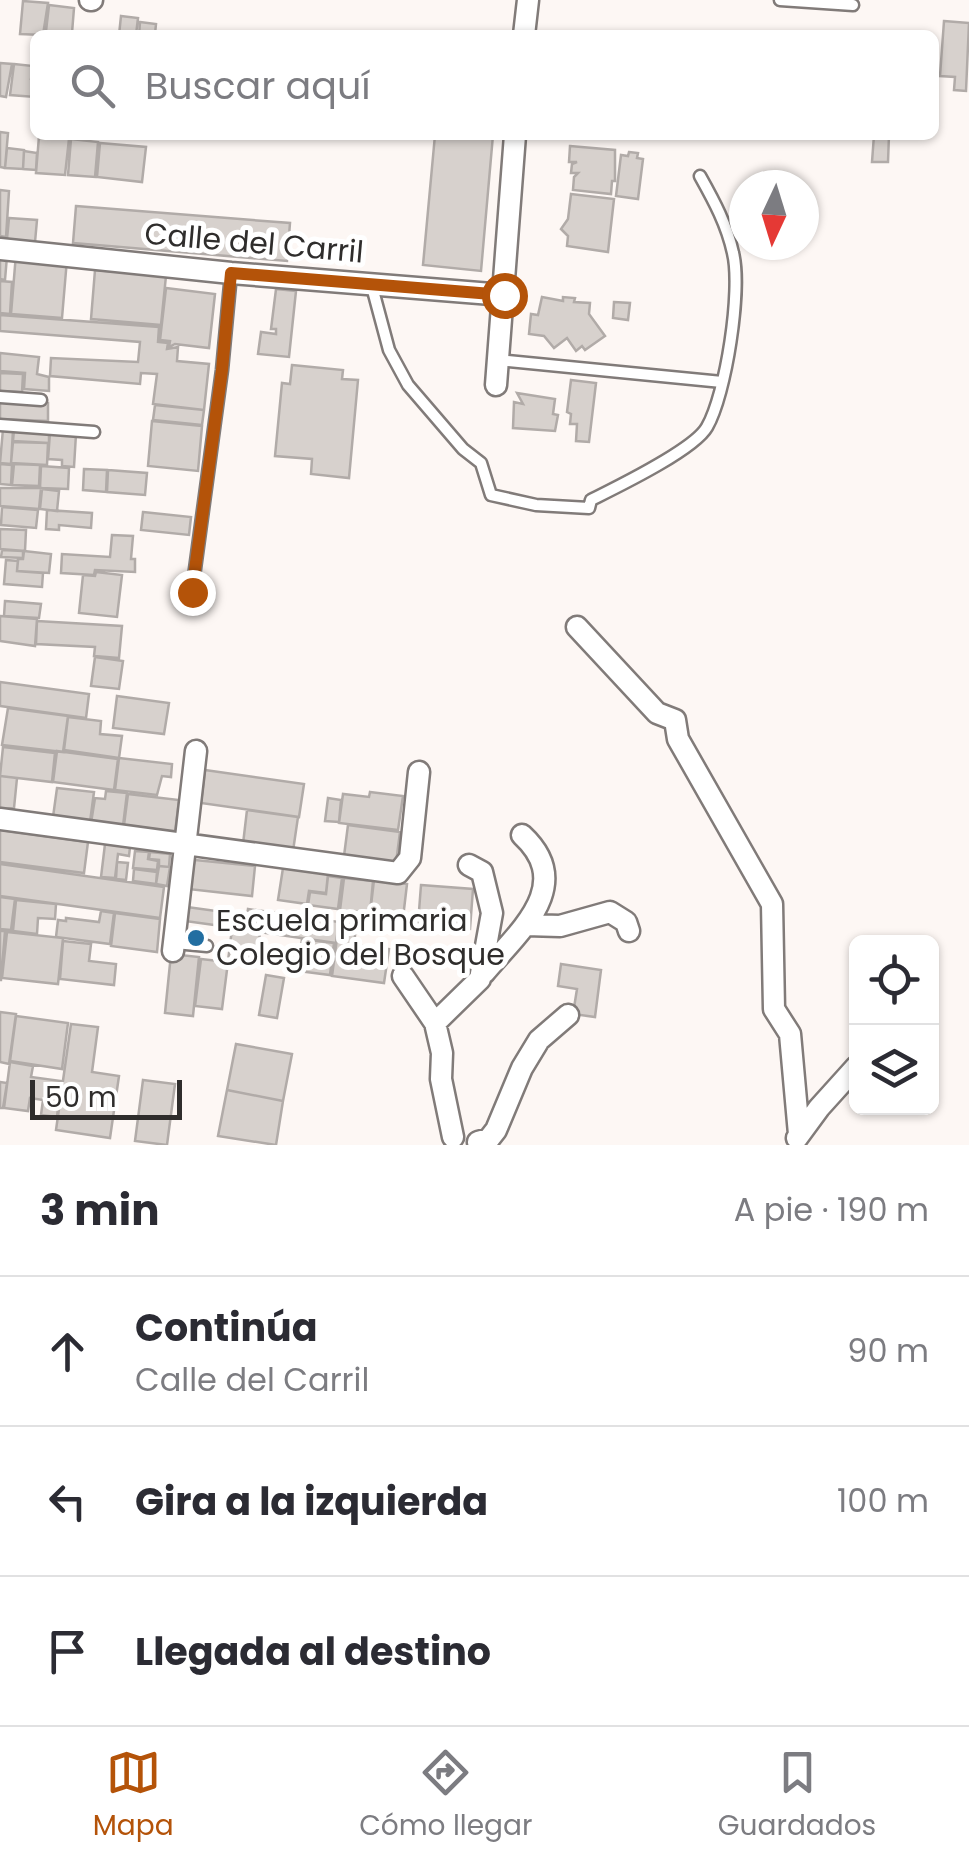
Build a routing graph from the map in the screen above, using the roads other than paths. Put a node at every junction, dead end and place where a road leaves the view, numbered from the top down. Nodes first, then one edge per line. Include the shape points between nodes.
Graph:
1 (528, 0) edge
2 (780, 0) edge
3 (854, 5) dead end
4 (525, 30) edge
5 (515, 140) edge
6 (700, 176) dead end
7 (0, 250) edge
8 (231, 273) junction
9 (372, 283) junction
10 (504, 295) junction
11 (497, 360) junction
12 (722, 382) junction
13 (496, 385) dead end
14 (0, 397) edge
15 (41, 400) dead end
16 (0, 425) edge
17 (94, 432) dead end
18 (192, 592) dead end
19 (577, 627) dead end
20 (196, 751) dead end
21 (419, 772) dead end
22 (0, 819) edge
23 (522, 835) dead end
24 (186, 844) junction
25 (470, 865) dead end
26 (526, 925) junction
27 (629, 932) dead end
28 (207, 946) dead end
29 (173, 947) joint
30 (403, 976) dead end
31 (480, 979) junction
32 (568, 1015) dead end
33 (434, 1023) junction
34 (849, 1075) edge
35 (796, 1139) edge
36 (449, 1141) edge
37 (478, 1144) edge

1 - 4 street
2 - 3 lane
5 - 10 street
6 - 12 lane via 724,220 734,257
7 - 8 street, Calle del Carril
8 - 9 street, Calle del Carril
8 - 18 lane
9 - 10 street, Calle del Carril
9 - 12 lane via 389,350 408,385 482,463 492,495 536,506 589,508 591,500 707,429
10 - 11 street
11 - 12 lane
11 - 13 street
14 - 15 lane
16 - 17 lane
19 - 35 street via 658,713 675,720 678,738 772,904 774,1008 790,1034
20 - 24 street
21 - 24 street via 410,858 398,872
22 - 24 street
23 - 26 street via 542,864 544,885
24 - 29 street
25 - 31 street via 482,872 492,913
26 - 27 street via 560,926 610,912
26 - 31 street
28 - 29 lane
30 - 33 street
31 - 33 street
32 - 37 street via 539,1040 496,1130
33 - 36 street
34 - 35 street
36 - 37 street

